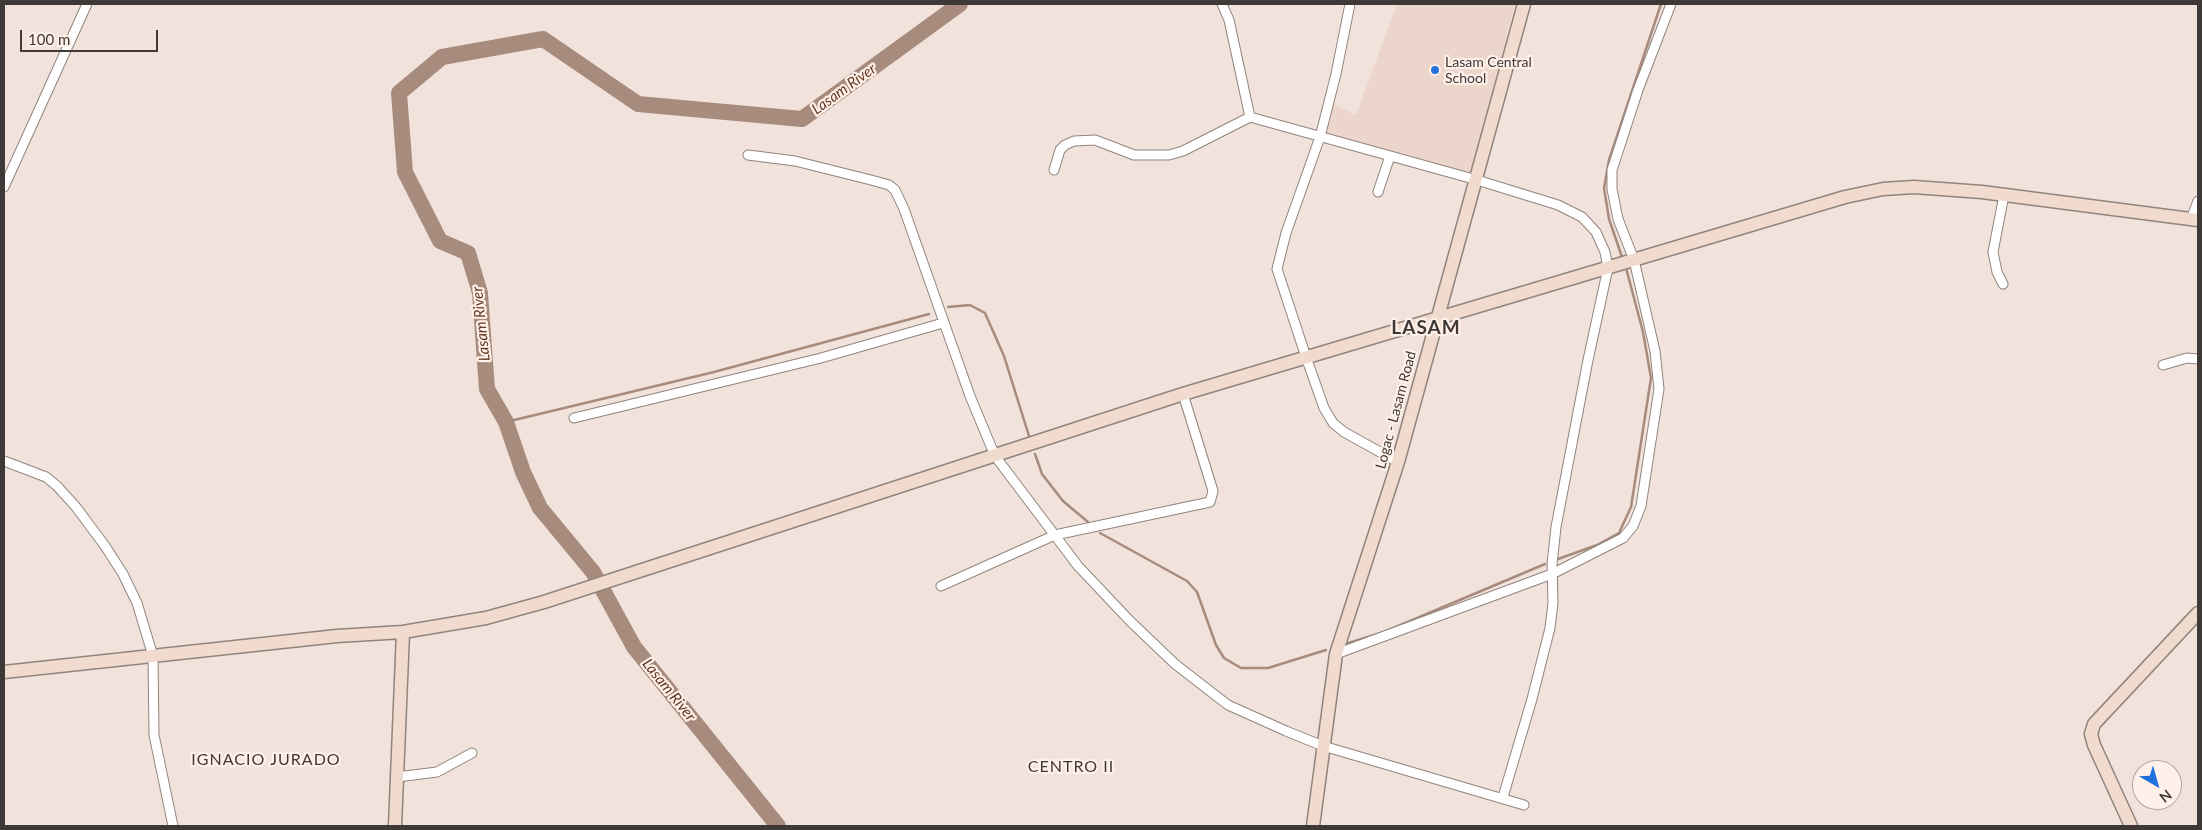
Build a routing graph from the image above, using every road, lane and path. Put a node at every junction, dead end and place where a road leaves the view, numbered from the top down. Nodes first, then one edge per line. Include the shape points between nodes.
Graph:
1 (87, 4) edge
2 (1222, 4) edge
3 (1350, 4) edge
4 (1524, 4) edge
5 (1671, 4) edge
6 (1250, 117) junction
7 (1320, 137) junction
8 (748, 155) dead end
9 (1390, 156) junction
10 (1054, 170) dead end
11 (1477, 180) junction
12 (4, 187) edge
13 (1378, 192) dead end
14 (2004, 194) junction
15 (2198, 201) edge
16 (2195, 220) edge
17 (1634, 260) junction
18 (1608, 268) junction
19 (2003, 284) dead end
20 (1436, 320) junction
21 (943, 323) junction
22 (1306, 357) junction
23 (2198, 359) edge
24 (2163, 365) dead end
25 (1183, 394) junction
26 (574, 418) dead end
27 (995, 456) junction
28 (4, 461) edge
29 (1398, 462) junction
30 (1055, 535) junction
31 (1552, 574) junction
32 (941, 586) dead end
33 (2198, 613) edge
34 (403, 632) junction
35 (1336, 654) junction
36 (153, 656) junction
37 (4, 673) edge
38 (1323, 746) junction
39 (472, 753) dead end
40 (397, 778) junction
41 (1503, 797) junction
42 (1524, 805) dead end
43 (173, 826) edge
44 (395, 826) edge
45 (1313, 826) edge
46 (2131, 826) edge

1 - 12 street
2 - 6 street via 1229,20
3 - 7 street
4 - 11 street, Logac - Lasam Road
5 - 17 street via 1612,170 1618,219
6 - 7 street
6 - 10 street via 1169,155 1134,155 1095,140 1074,141 1060,150
7 - 9 street
7 - 22 street via 1277,269
8 - 21 street via 794,161 872,180 895,190
9 - 11 street
9 - 13 street
11 - 18 street via 1558,205 1582,217 1596,232
11 - 20 street, Logac - Lasam Road
14 - 16 street
14 - 17 street via 1914,186 1883,189 1845,197
14 - 19 street via 1993,252
15 - 16 street
17 - 18 street
17 - 31 street via 1655,351 1659,389 1641,506 1633,526 1623,538
18 - 20 street
18 - 31 street via 1556,528
20 - 22 street
20 - 29 street, Logac - Lasam Road
21 - 26 street via 821,358
21 - 27 street
22 - 25 street
22 - 29 street via 1324,408 1333,423
23 - 24 street via 2187,358
25 - 27 street
25 - 30 street via 1211,484 1213,496 1210,502
27 - 30 street
27 - 34 street via 544,602 486,618
28 - 36 street via 46,477 76,507 123,574 137,603
29 - 35 street, Logac - Lasam Road
30 - 32 street
30 - 38 street via 1078,566 1130,622 1175,664 1228,705
31 - 35 street
31 - 41 street via 1550,628
33 - 46 street via 2094,724 2091,734 2094,745
34 - 36 street
34 - 40 street
35 - 38 street, Logac - Lasam Road
36 - 37 street
36 - 43 street via 154,735
38 - 41 street
38 - 45 street, Logac - Lasam Road
39 - 40 street via 437,772
40 - 44 street
41 - 42 street

